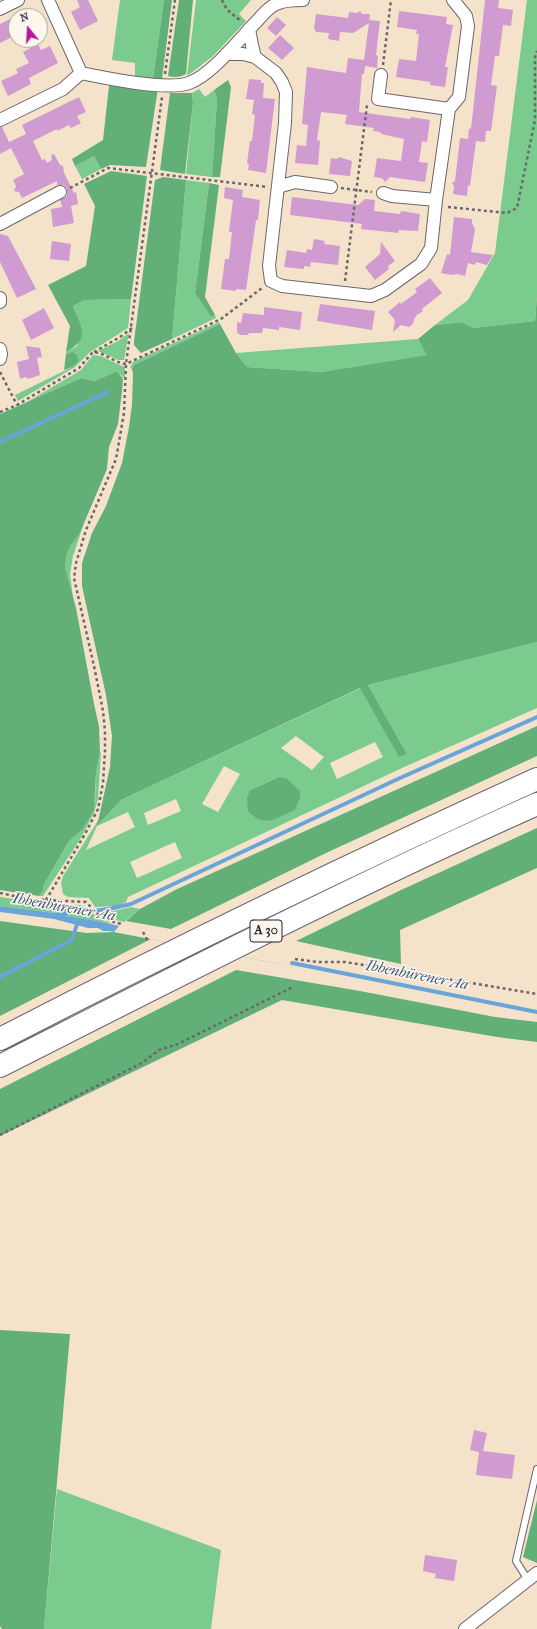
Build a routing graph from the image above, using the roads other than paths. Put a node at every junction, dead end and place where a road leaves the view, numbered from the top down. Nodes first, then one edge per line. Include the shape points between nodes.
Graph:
1 (18, 0) edge
2 (48, 0) edge
3 (303, 0) edge
4 (453, 0) edge
5 (0, 9) edge
6 (250, 28) junction
7 (226, 54) junction
8 (255, 57) junction
9 (81, 73) junction
10 (381, 75) road end
11 (449, 109) junction
12 (0, 120) edge
13 (331, 186) road end
14 (278, 187) junction
15 (60, 192) road end
16 (383, 193) road end
17 (436, 200) junction
18 (0, 224) edge
19 (0, 298) edge
20 (0, 302) edge
21 (0, 349) edge
22 (0, 359) edge
23 (537, 778) edge
24 (537, 804) edge
25 (0, 1039) edge
26 (0, 1066) edge
27 (537, 1469) edge
28 (532, 1576) edge
29 (465, 1629) edge

1 - 5 street
2 - 9 street
3 - 6 street via 278,3
4 - 11 street via 466,16 468,26 458,97
6 - 7 street
6 - 8 street
7 - 8 street
7 - 9 street via 189,84 164,85 108,79
8 - 14 street via 276,73 286,92
9 - 12 street via 63,89
10 - 11 street via 378,99
11 - 17 street
13 - 14 street via 295,182
14 - 17 street via 269,266 271,282 282,286 371,296 385,290 421,264 431,248
15 - 18 street
16 - 17 street
19 - 20 street
21 - 22 street
23 - 25 highway, A 30 via 392,844 116,979
24 - 26 highway, A 30 via 244,942
27 - 28 lane via 516,1561
28 - 29 street

